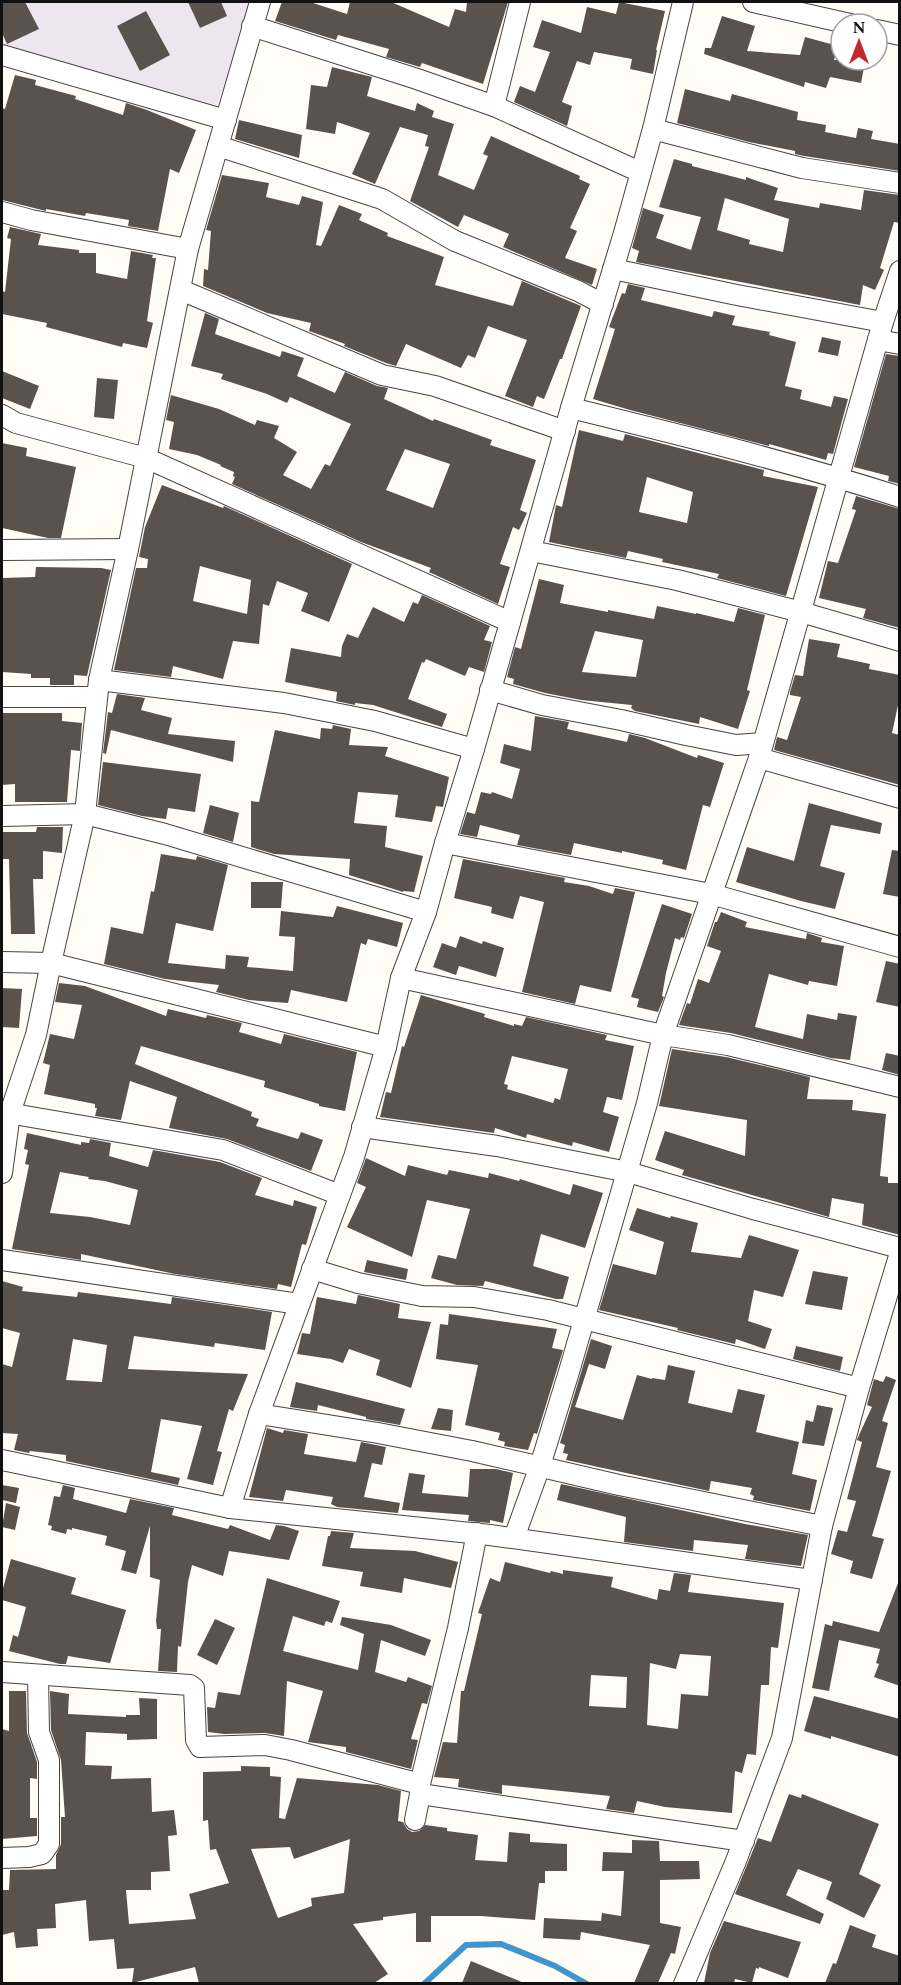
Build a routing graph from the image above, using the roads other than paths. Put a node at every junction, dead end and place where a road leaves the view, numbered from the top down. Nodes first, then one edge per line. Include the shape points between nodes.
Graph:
1 (261, 2) edge
2 (520, 2) edge
3 (682, 2) edge
4 (753, 2) edge
5 (829, 19) edge
6 (252, 26) junction
7 (2, 55) edge
8 (494, 106) junction
9 (225, 120) junction
10 (653, 129) junction
11 (218, 146) junction
12 (640, 172) junction
13 (900, 183) edge
14 (2, 212) edge
15 (188, 249) junction
16 (613, 269) junction
17 (900, 271) edge
18 (181, 290) junction
19 (603, 304) junction
20 (880, 331) junction
21 (900, 344) edge
22 (571, 408) junction
23 (2, 415) edge
24 (565, 431) junction
25 (146, 458) junction
26 (838, 477) junction
27 (900, 497) edge
28 (128, 549) junction
29 (2, 550) edge
30 (531, 551) junction
31 (801, 612) junction
32 (510, 622) junction
33 (900, 641) edge
34 (98, 688) junction
35 (490, 690) junction
36 (2, 697) edge
37 (474, 749) junction
38 (761, 751) junction
39 (900, 798) edge
40 (85, 814) junction
41 (2, 816) edge
42 (445, 843) junction
43 (711, 894) junction
44 (426, 912) junction
45 (900, 947) edge
46 (2, 962) edge
47 (51, 963) junction
48 (401, 978) junction
49 (663, 1035) junction
50 (386, 1047) junction
51 (900, 1087) edge
52 (6, 1113) edge
53 (362, 1127) junction
54 (628, 1172) junction
55 (2, 1173) edge
56 (340, 1195) junction
57 (900, 1248) edge
58 (900, 1253) edge
59 (2, 1260) edge
60 (312, 1269) junction
61 (299, 1304) junction
62 (584, 1319) junction
63 (859, 1388) junction
64 (259, 1414) junction
65 (2, 1460) edge
66 (540, 1466) junction
67 (230, 1508) junction
68 (822, 1526) junction
69 (477, 1533) junction
70 (514, 1538) junction
71 (812, 1580) junction
72 (2, 1672) edge
73 (38, 1675) junction
74 (420, 1789) junction
75 (415, 1820) dead end
76 (744, 1841) junction
77 (2, 1858) edge
78 (684, 1983) edge

1 - 6 street
2 - 8 street
3 - 10 street
4 - 5 street
6 - 8 street
6 - 9 street
7 - 9 street
8 - 12 street
9 - 11 street
10 - 12 street
10 - 13 street via 802,168
11 - 15 street
11 - 19 street via 382,199 455,241
12 - 16 street
14 - 15 street
15 - 18 street
16 - 19 street
16 - 20 street
17 - 20 street
18 - 24 street via 381,375 435,386
18 - 25 street
19 - 22 street
20 - 21 street
20 - 26 street
22 - 24 street
22 - 26 street
23 - 25 street via 16,423
24 - 30 street
25 - 28 street
25 - 32 street
26 - 27 street
26 - 31 street
28 - 29 street
28 - 34 street
30 - 31 street via 677,580
30 - 32 street
31 - 33 street
31 - 38 street
32 - 35 street
34 - 36 street
34 - 37 street via 284,702 375,721
34 - 40 street
35 - 37 street
35 - 38 street via 542,705
37 - 42 street
38 - 39 street
38 - 43 street
40 - 41 street
40 - 44 street
40 - 47 street
42 - 43 street
42 - 44 street
43 - 45 street
43 - 49 street
44 - 48 street
46 - 47 street
47 - 50 street
47 - 52 street via 36,1035
48 - 49 street
48 - 50 street
49 - 51 street via 728,1045
49 - 54 street
50 - 53 street
52 - 55 street
52 - 56 street via 223,1150
53 - 54 street via 497,1146
53 - 56 street
54 - 57 street
54 - 62 street
56 - 60 street
58 - 63 street
59 - 61 street
60 - 61 street
60 - 62 street via 422,1296 474,1297
61 - 64 street
62 - 63 street
62 - 66 street
63 - 68 street
64 - 66 street
64 - 67 street
65 - 67 street
66 - 68 street
66 - 70 street
67 - 69 street
68 - 71 street
69 - 70 street
69 - 74 street
70 - 71 street
71 - 76 street via 782,1738
72 - 73 street
73 - 74 street via 190,1685 194,1688 196,1740 201,1747 265,1745
73 - 77 street via 39,1732 49,1760 49,1844 42,1854
74 - 75 street
74 - 76 street
76 - 78 street

